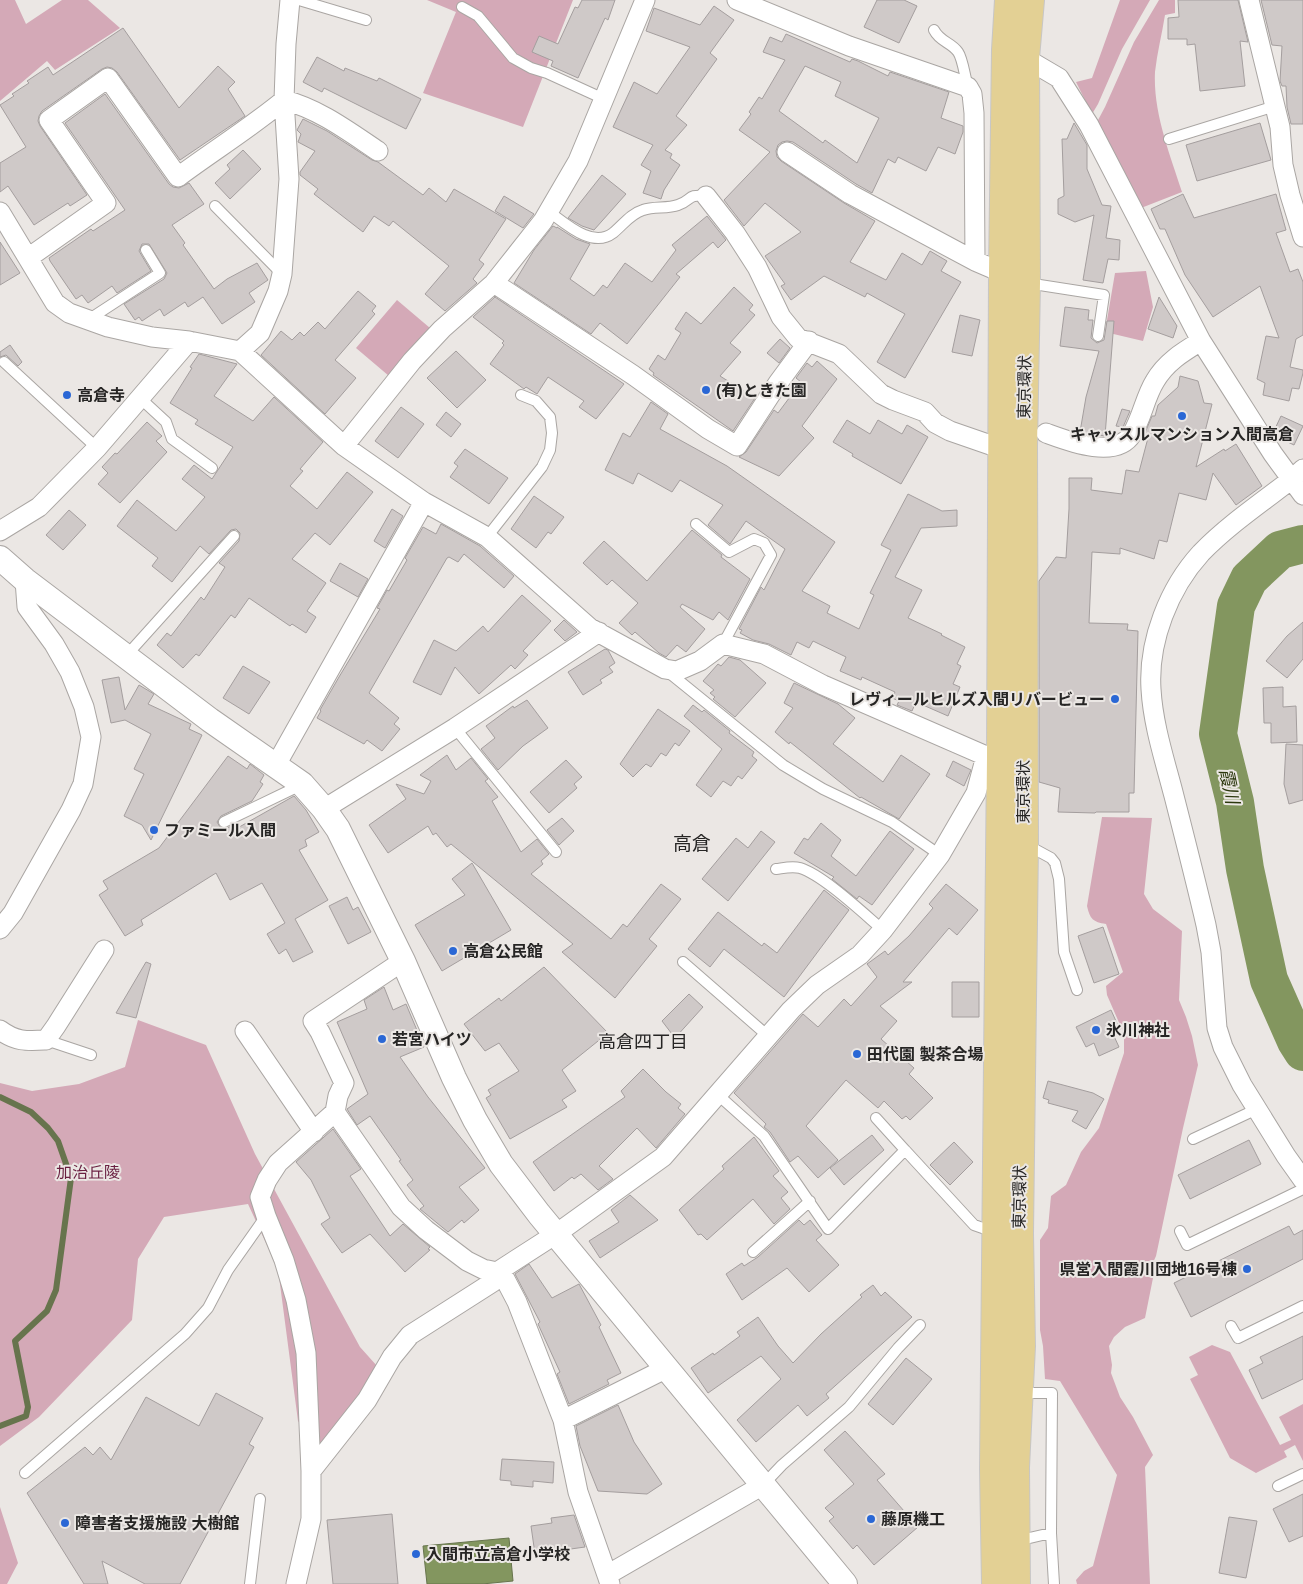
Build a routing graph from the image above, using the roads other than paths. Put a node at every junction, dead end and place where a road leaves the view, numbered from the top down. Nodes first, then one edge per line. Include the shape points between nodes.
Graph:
1 (290, 0) edge
2 (299, 0) edge
3 (645, 0) edge
4 (737, 0) edge
5 (1010, 0) edge
6 (1030, 0) edge
7 (1249, 0) edge
8 (462, 7) dead end
9 (366, 20) dead end
10 (934, 30) dead end
11 (1025, 58) junction
12 (968, 87) junction
13 (604, 99) junction
14 (284, 100) junction
15 (1275, 106) junction
16 (1169, 140) dead end
17 (378, 151) dead end
18 (787, 152) dead end
19 (706, 196) joint
20 (215, 206) dead end
21 (548, 211) junction
22 (0, 212) edge
23 (1303, 237) edge
24 (146, 250) dead end
25 (28, 258) junction
26 (975, 262) junction
27 (282, 274) junction
28 (1015, 278) junction
29 (494, 283) junction
30 (88, 320) junction
31 (1098, 336) dead end
32 (189, 340) junction
33 (809, 341) junction
34 (1201, 341) junction
35 (240, 351) junction
36 (4, 362) dead end
37 (521, 395) dead end
38 (140, 398) junction
39 (1046, 433) dead end
40 (344, 446) junction
41 (97, 448) junction
42 (1002, 449) junction
43 (212, 468) dead end
44 (1300, 483) edge
45 (424, 502) junction
46 (696, 524) dead end
47 (0, 531) edge
48 (234, 536) dead end
49 (486, 537) junction
50 (0, 558) edge
51 (25, 580) junction
52 (598, 632) junction
53 (723, 644) junction
54 (126, 656) junction
55 (665, 669) junction
56 (455, 728) junction
57 (994, 757) junction
58 (276, 765) junction
59 (302, 784) junction
60 (324, 809) junction
61 (224, 822) dead end
62 (1024, 844) junction
63 (556, 852) dead end
64 (940, 854) junction
65 (776, 869) dead end
66 (7, 914) edge
67 (0, 929) edge
68 (883, 930) junction
69 (104, 950) dead end
70 (403, 961) junction
71 (682, 962) dead end
72 (1077, 990) dead end
73 (0, 1030) edge
74 (245, 1031) dead end
75 (768, 1036) junction
76 (46, 1040) junction
77 (91, 1055) dead end
78 (717, 1094) junction
79 (1257, 1109) junction
80 (336, 1112) junction
81 (876, 1118) dead end
82 (314, 1132) junction
83 (1193, 1139) dead end
84 (905, 1150) junction
85 (1303, 1180) edge
86 (1303, 1189) edge
87 (810, 1201) junction
88 (266, 1216) junction
89 (1180, 1231) dead end
90 (998, 1233) junction
91 (556, 1234) junction
92 (753, 1252) dead end
93 (497, 1272) junction
94 (1303, 1306) edge
95 (920, 1325) dead end
96 (1232, 1326) dead end
97 (667, 1368) junction
98 (1019, 1393) junction
99 (562, 1420) junction
100 (311, 1471) junction
101 (25, 1472) dead end
102 (1303, 1474) edge
103 (763, 1484) junction
104 (1278, 1486) dead end
105 (260, 1499) dead end
106 (1051, 1533) junction
107 (1016, 1541) junction
108 (609, 1580) edge
109 (250, 1584) edge
110 (296, 1584) edge
111 (846, 1584) edge
112 (996, 1584) edge
113 (1016, 1584) edge
114 (1054, 1584) edge

1 - 14 street
2 - 9 lane
3 - 13 street
4 - 12 street via 849,46
5 - 28 highway, 東京環状 via 1006,50
6 - 11 highway, 東京環状
7 - 15 street
8 - 13 lane via 478,16 514,58
10 - 12 lane via 960,56
11 - 28 highway, 東京環状
11 - 34 street via 1059,78 1088,125
12 - 26 street via 974,113
13 - 21 street via 578,160
14 - 17 street via 300,104 334,121
14 - 25 street via 178,177 108,78 49,120 106,203
14 - 27 street via 289,179
15 - 16 lane
15 - 23 street via 1283,165
18 - 26 street via 850,194
19 - 21 lane via 693,195 679,205 644,209 629,217 612,234 599,238 586,236
19 - 33 street via 757,266 781,317 798,338
20 - 27 lane
21 - 29 street
22 - 25 street
24 - 30 lane via 160,273
25 - 30 street via 55,303
26 - 28 street
27 - 35 street via 278,292 260,333
28 - 31 lane via 1104,295
28 - 42 highway, 東京環状
28 - 62 highway, 東京環状 via 1028,606 1029,734
29 - 33 street via 737,446
29 - 40 street via 412,360
30 - 32 street via 152,337
32 - 35 street
32 - 38 street
33 - 42 street via 838,354 881,394 925,412 950,431
34 - 39 street via 1170,362 1155,380 1131,436 1121,444 1110,448 1096,447
34 - 44 street via 1273,454
35 - 40 street
36 - 41 lane
37 - 49 lane via 536,402 550,417 550,450 542,467
38 - 41 street
38 - 43 lane via 166,422 172,439
40 - 45 street
41 - 47 street via 39,507
42 - 57 highway, 東京環状
44 - 79 street via 1214,540 1180,581 1159,625 1151,687 1159,735 1206,925 1218,1028 1231,1065
45 - 49 street
45 - 58 street
46 - 53 lane via 729,552 754,539 764,543 771,555
48 - 54 lane
49 - 52 street
50 - 51 street
51 - 54 street
51 - 66 street via 27,607 70,672 84,707 91,738 83,784 71,810
52 - 55 street
52 - 56 street
53 - 55 street via 700,661 677,671
53 - 57 street via 764,654 823,685
54 - 58 street
55 - 64 lane via 783,765 823,789 892,822
56 - 60 street
56 - 63 lane
57 - 64 street
57 - 90 highway, 東京環状
58 - 59 street
59 - 60 street
59 - 61 lane
60 - 70 street via 338,829
62 - 72 lane via 1055,862 1064,952
62 - 98 highway, 東京環状
64 - 68 street
65 - 68 lane via 800,868 821,879
66 - 67 street
68 - 75 street via 860,955 817,985
69 - 76 street
70 - 80 street via 313,1021 344,1083
70 - 91 street via 475,1120 501,1164
71 - 75 lane
73 - 76 street via 23,1041
74 - 82 street
75 - 78 street
76 - 77 lane
78 - 87 lane via 764,1136
78 - 91 street via 663,1156
79 - 83 lane
79 - 85 street
80 - 82 street
80 - 93 street via 400,1207 467,1261
81 - 84 lane
82 - 88 street via 278,1163 267,1180 260,1197
84 - 87 lane via 828,1229
84 - 90 lane via 974,1225
86 - 89 lane via 1187,1245
87 - 92 lane
88 - 100 street via 296,1300 306,1352
88 - 101 lane via 228,1270 208,1308 185,1334
90 - 112 highway, 東京環状 via 994,1469
91 - 93 street
91 - 97 street
93 - 99 street via 505,1279 517,1302
93 - 100 street via 493,1282 410,1335 392,1357 367,1400
94 - 96 lane via 1238,1338
95 - 103 lane via 849,1407
97 - 99 street
97 - 103 street
98 - 106 lane via 1052,1393
98 - 107 highway, 東京環状
99 - 108 street via 578,1492
100 - 110 street via 311,1519
102 - 104 lane
103 - 108 street
103 - 111 street
105 - 109 lane
106 - 107 lane
106 - 114 lane
107 - 113 highway, 東京環状

